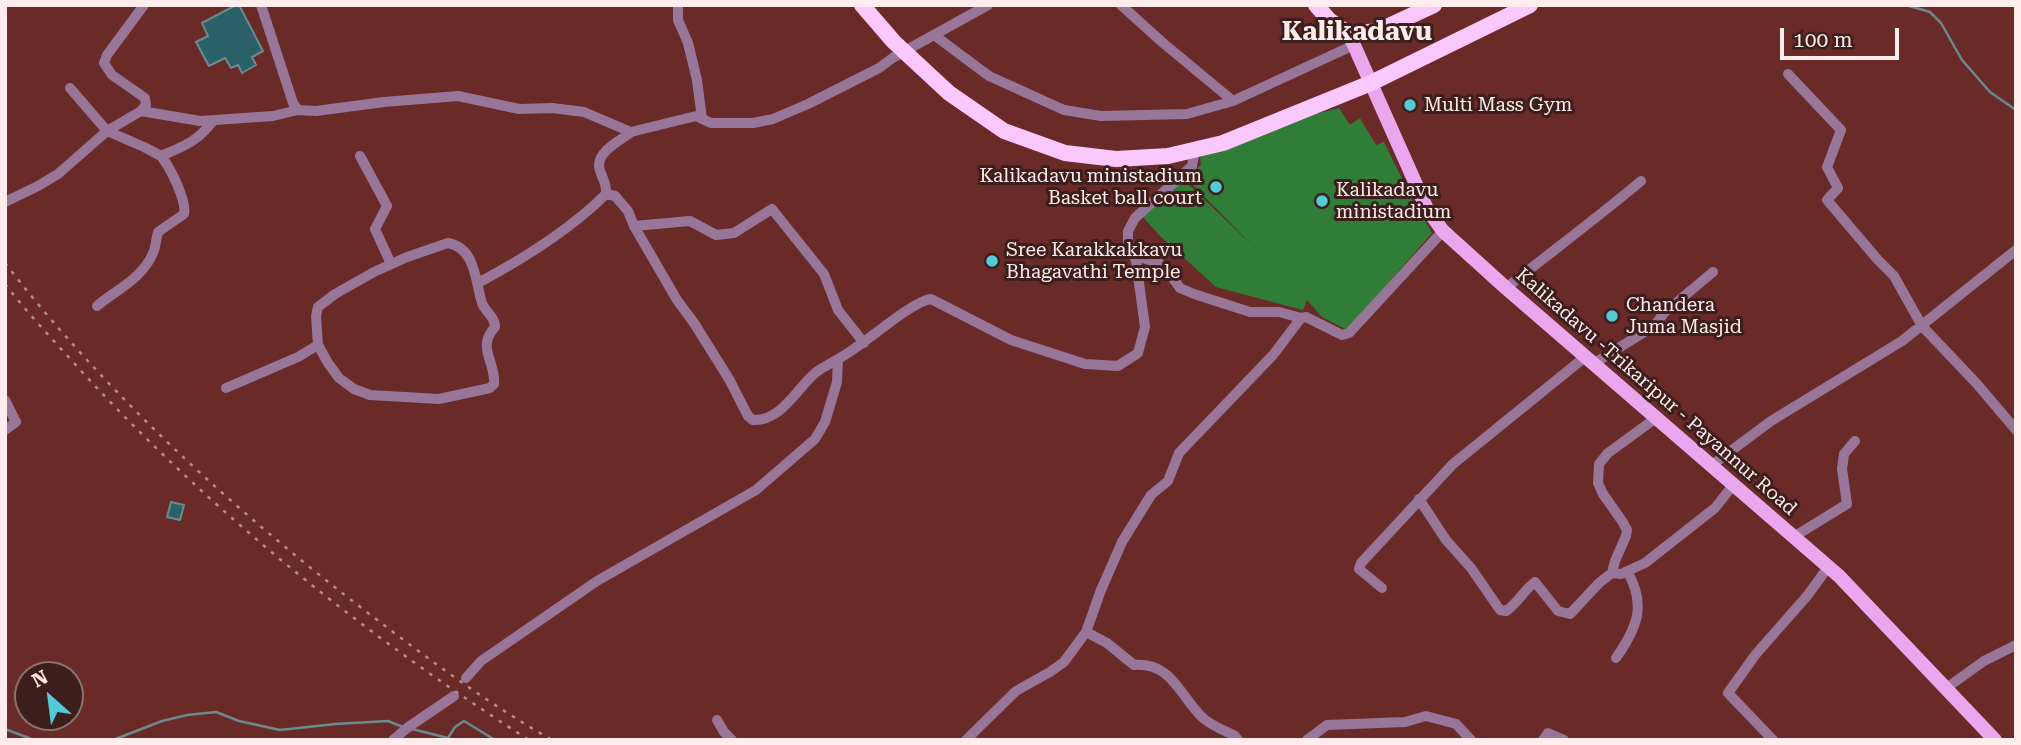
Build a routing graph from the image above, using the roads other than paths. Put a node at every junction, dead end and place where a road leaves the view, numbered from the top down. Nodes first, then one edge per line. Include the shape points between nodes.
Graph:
1 (144, 5) edge
2 (261, 5) edge
3 (678, 5) edge
4 (862, 5) edge
5 (988, 5) edge
6 (1121, 5) edge
7 (1316, 5) edge
8 (1434, 5) edge
9 (1530, 5) edge
10 (934, 35) junction
11 (1352, 40) junction
12 (904, 52) junction
13 (1788, 74) dead end
14 (1371, 83) junction
15 (70, 88) dead end
16 (1233, 101) junction
17 (298, 110) junction
18 (141, 111) junction
19 (702, 119) junction
20 (213, 121) junction
21 (107, 131) junction
22 (631, 132) junction
23 (1195, 150) junction
24 (161, 156) junction
25 (360, 156) dead end
26 (1641, 181) dead end
27 (606, 194) junction
28 (5, 202) edge
29 (634, 226) junction
30 (1443, 231) junction
31 (2016, 250) edge
32 (1136, 261) junction
33 (391, 264) junction
34 (1713, 272) dead end
35 (478, 283) junction
36 (1506, 288) junction
37 (97, 306) dead end
38 (1301, 318) junction
39 (1922, 326) junction
40 (864, 343) junction
41 (318, 345) junction
42 (838, 359) junction
43 (1589, 360) junction
44 (226, 388) dead end
45 (5, 400) edge
46 (1656, 418) junction
47 (5, 430) edge
48 (2016, 430) edge
49 (1855, 441) dead end
50 (1712, 465) junction
51 (1734, 484) junction
52 (1419, 499) junction
53 (1795, 536) junction
54 (1829, 566) junction
55 (1627, 571) junction
56 (1612, 573) junction
57 (1382, 588) dead end
58 (1086, 632) junction
59 (2016, 645) edge
60 (1616, 658) dead end
61 (466, 678) dead end
62 (1945, 689) junction
63 (454, 696) dead end
64 (717, 720) dead end
65 (393, 740) edge
66 (733, 740) edge
67 (966, 740) edge
68 (1238, 740) edge
69 (1307, 740) edge
70 (1471, 740) edge
71 (1543, 740) edge
72 (1564, 740) edge
73 (1773, 740) edge
74 (1996, 740) edge

1 - 18 street via 104,62 112,75 145,98
2 - 17 street
3 - 19 street
4 - 12 highway
5 - 10 street
6 - 16 street
7 - 11 highway
8 - 11 highway
9 - 14 highway
10 - 12 street
10 - 16 street via 989,76 1064,110 1101,116 1187,114
11 - 14 main road, Kalikadavu -Trikaripur - Payannur Road
11 - 16 street
12 - 19 street via 773,119 753,123
12 - 23 highway via 949,93 1004,131 1065,153 1116,159
13 - 39 street via 1841,130 1827,167 1838,188 1827,200 1894,276
14 - 23 highway via 1223,144
14 - 30 main road, Kalikadavu -Trikaripur - Payannur Road via 1427,209
15 - 21 street
17 - 20 street
17 - 22 street via 458,96 519,110 584,112
18 - 20 street
18 - 21 street
19 - 22 street via 696,116
20 - 24 street via 202,134
21 - 24 street
21 - 28 street via 58,174
22 - 27 street via 603,154 599,165
23 - 32 street via 1192,166 1135,218 1128,231
24 - 37 street via 186,206 184,214 158,232 153,254 137,277
25 - 33 street via 387,206 375,229
26 - 36 street
27 - 29 street via 621,202
27 - 35 street via 588,211
29 - 40 street via 690,221 716,235 734,233 772,209 824,274 838,310
29 - 42 street via 753,420 768,418 817,372
30 - 36 main road, Kalikadavu -Trikaripur - Payannur Road
30 - 38 street via 1349,333 1342,335
31 - 39 street
32 - 38 street via 1146,257 1159,263 1180,288 1194,294 1250,312
32 - 40 street via 1145,327 1138,354 1118,366 1086,364 1011,340 931,299 917,303
33 - 35 street via 455,244 467,253
33 - 41 street via 318,307
34 - 43 street via 1654,326
35 - 41 street via 482,306 495,321 486,344 495,378 490,388 439,399 370,395 339,378
36 - 43 main road, Kalikadavu -Trikaripur - Payannur Road
38 - 58 street via 1273,355 1179,453 1168,481 1151,495 1122,542
39 - 48 street
39 - 50 street via 1771,421
40 - 42 street
41 - 44 street
42 - 61 street via 837,382 815,439 756,490 597,581 481,661
43 - 46 main road, Kalikadavu -Trikaripur - Payannur Road
43 - 52 street via 1453,464
45 - 47 street via 16,422
46 - 50 main road, Kalikadavu -Trikaripur - Payannur Road
46 - 56 street via 1599,464 1598,483 1627,530
49 - 53 street via 1844,454 1842,469 1847,504
50 - 51 main road, Kalikadavu -Trikaripur - Payannur Road
51 - 53 main road, Kalikadavu -Trikaripur - Payannur Road
51 - 55 street via 1715,508
52 - 56 street via 1500,610 1513,607 1535,582 1558,611 1570,614
52 - 57 street via 1361,563 1359,569
53 - 54 main road, Kalikadavu -Trikaripur - Payannur Road
54 - 62 main road, Kalikadavu -Trikaripur - Payannur Road
54 - 73 street via 1728,693
55 - 56 street
55 - 60 street via 1638,595 1638,620
58 - 67 street via 1064,662 1016,691
58 - 68 street via 1134,665 1149,664 1167,674 1203,719
59 - 62 street
62 - 74 main road, Kalikadavu -Trikaripur - Payannur Road
63 - 65 street
64 - 66 street
69 - 70 street via 1327,725 1405,722 1426,716 1455,724
71 - 72 street via 1548,733

